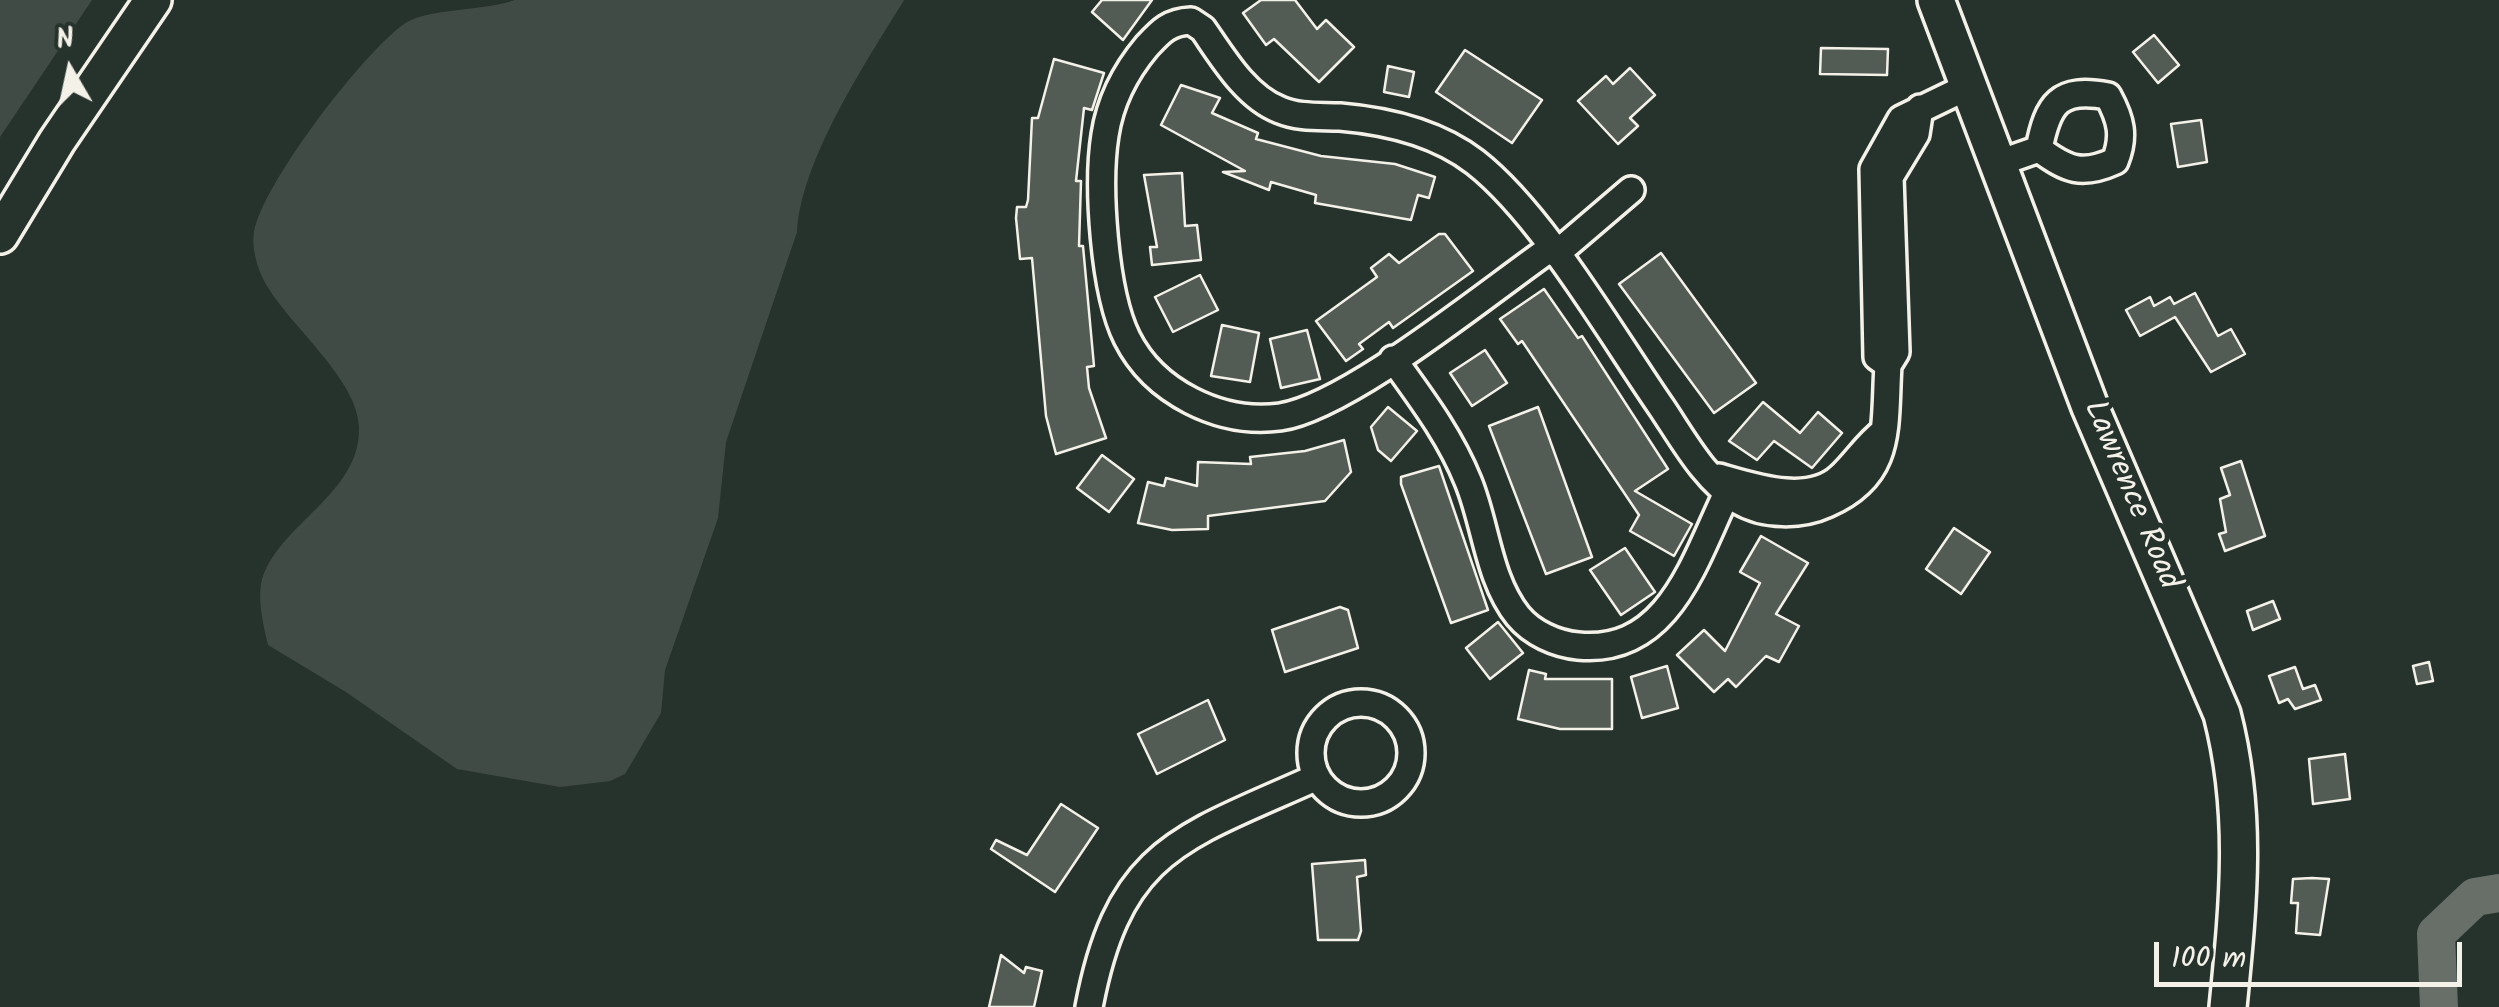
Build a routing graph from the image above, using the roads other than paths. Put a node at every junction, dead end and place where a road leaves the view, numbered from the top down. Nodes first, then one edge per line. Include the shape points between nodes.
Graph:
1 (153, 0) edge
2 (1936, 0) edge
3 (1968, 86) junction
4 (2039, 149) dead end
5 (1996, 164) junction
6 (1632, 190) dead end
7 (0, 235) edge
8 (1553, 252) junction
9 (1393, 358) junction
10 (1884, 431) junction
11 (1706, 473) junction
12 (1728, 491) junction
13 (1317, 776) dead end
14 (1089, 1007) edge
15 (2228, 1007) edge

1 - 7 street
2 - 3 street, Lawrence Road
3 - 5 street, Lawrence Road
3 - 10 street via 1901,119 1873,169 1878,356 1888,364
4 - 5 street
5 - 15 street, Lawrence Road via 2090,407 2222,714 2234,760 2242,856
6 - 8 street
8 - 9 street
8 - 9 street via 1500,183 1471,159 1382,120 1279,110 1256,96 1202,29 1191,22 1162,29 1118,90 1105,132 1107,242 1118,310 1137,355 1178,394 1251,418 1312,407
8 - 11 street
9 - 12 street via 1457,456 1503,593 1518,617 1554,640 1597,648 1657,624
10 - 11 street via 1838,480 1808,489 1772,492
10 - 12 street via 1880,461 1855,492 1816,510 1782,513 1741,502
11 - 12 street
13 - 14 street via 1177,845 1137,879 1110,923

